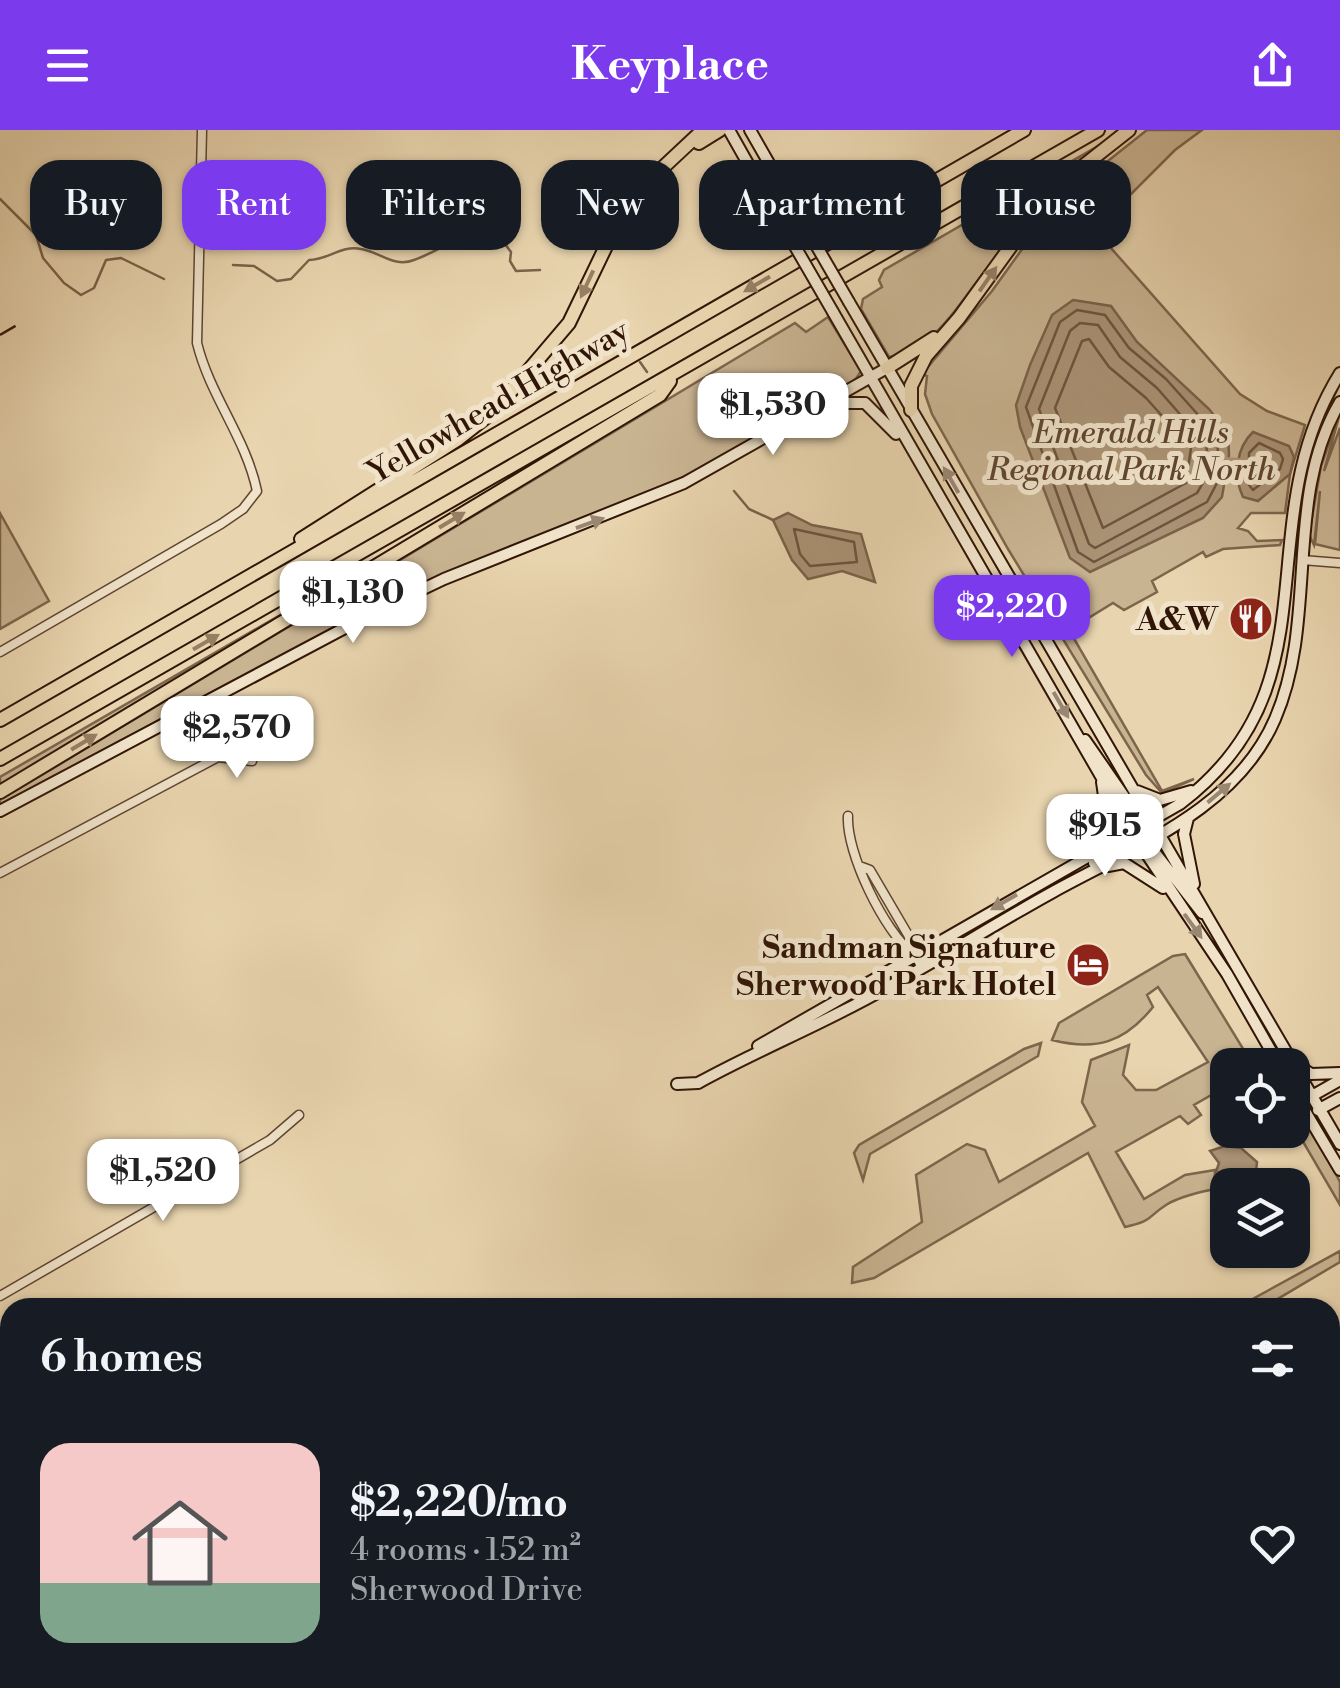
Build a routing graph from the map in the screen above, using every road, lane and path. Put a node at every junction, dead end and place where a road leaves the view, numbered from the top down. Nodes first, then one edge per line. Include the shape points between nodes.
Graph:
1 (202, 130) edge
2 (703, 130) edge
3 (720, 130) edge
4 (729, 130) edge
5 (750, 130) edge
6 (1024, 130) edge
7 (1098, 130) edge
8 (1130, 130) edge
9 (684, 152) junction
10 (960, 318) junction
11 (887, 368) junction
12 (676, 374) junction
13 (1340, 374) edge
14 (870, 378) junction
15 (1340, 402) edge
16 (826, 404) junction
17 (911, 410) junction
18 (923, 470) junction
19 (1302, 560) junction
20 (1340, 563) edge
21 (251, 576) junction
22 (0, 652) edge
23 (0, 720) edge
24 (1077, 734) junction
25 (218, 757) dead end
26 (0, 760) edge
27 (1222, 772) junction
28 (1101, 776) junction
29 (1137, 791) junction
30 (0, 792) edge
31 (0, 811) edge
32 (848, 816) dead end
33 (1188, 817) junction
34 (1142, 832) junction
35 (1161, 833) junction
36 (1100, 848) junction
37 (1093, 871) junction
38 (0, 873) edge
39 (1053, 892) junction
40 (1172, 896) junction
41 (1198, 897) junction
42 (1210, 920) junction
43 (913, 954) junction
44 (921, 968) junction
45 (1270, 1048) edge
46 (1284, 1048) edge
47 (737, 1061) junction
48 (1340, 1072) edge
49 (1310, 1073) edge
50 (1340, 1080) edge
51 (677, 1084) dead end
52 (1310, 1091) edge
53 (1313, 1096) junction
54 (1310, 1098) edge
55 (1340, 1098) edge
56 (1320, 1109) junction
57 (299, 1114) dead end
58 (1310, 1114) edge
59 (1310, 1118) edge
60 (1340, 1144) edge
61 (1340, 1170) edge
62 (0, 1296) edge

1 - 22 street via 197,344 205,377 257,491 221,524
2 - 9 highway
3 - 9 highway
4 - 14 main road, bridge
5 - 11 main road, bridge
6 -> 21 highway, Yellowhead Highway
7 - 12 highway, Yellowhead Highway
10 -> 8 highway via 1063,182
9 -> 21 highway via 622,213 569,323 494,411
10 - 11 highway
10 - 17 highway via 916,374
11 - 14 main road
11 - 17 main road
26 -> 12 highway, Yellowhead Highway
30 -> 12 highway via 660,395
13 - 27 main road via 1300,478 1278,681 1261,723
14 - 16 main road
14 - 18 main road
15 - 19 main road via 1313,476
16 - 18 main road via 854,401 874,408
31 -> 16 main road via 375,612 684,482
29 -> 17 main road
18 -> 24 main road
19 - 20 street
33 -> 19 main road via 1230,785 1274,722 1295,659
21 - 23 highway, Yellowhead Highway
24 - 28 main road
24 - 34 main road via 1091,744
25 - 38 street
27 - 29 main road via 1171,798
27 - 34 main road
28 - 34 main road
28 - 36 main road via 1108,824
29 - 34 main road
32 - 43 street via 861,875
33 - 35 main road
33 - 41 main road via 1184,834
34 - 35 main road
34 - 36 main road
34 - 37 main road
34 - 39 main road
34 - 40 main road
34 - 42 main road
35 - 41 main road
36 -> 43 main road
37 - 39 main road
37 - 40 main road via 1124,863
39 - 44 main road
40 -> 45 main road
41 - 42 main road
42 - 46 main road
43 - 44 street
43 - 47 main road
44 - 47 main road
47 - 51 main road via 698,1082
48 - 49 main road
50 - 53 main road
52 - 53 main road
53 - 54 main road
53 - 56 main road
55 - 56 main road
56 - 58 main road
56 - 60 main road
57 - 62 street via 270,1140
59 - 61 main road

